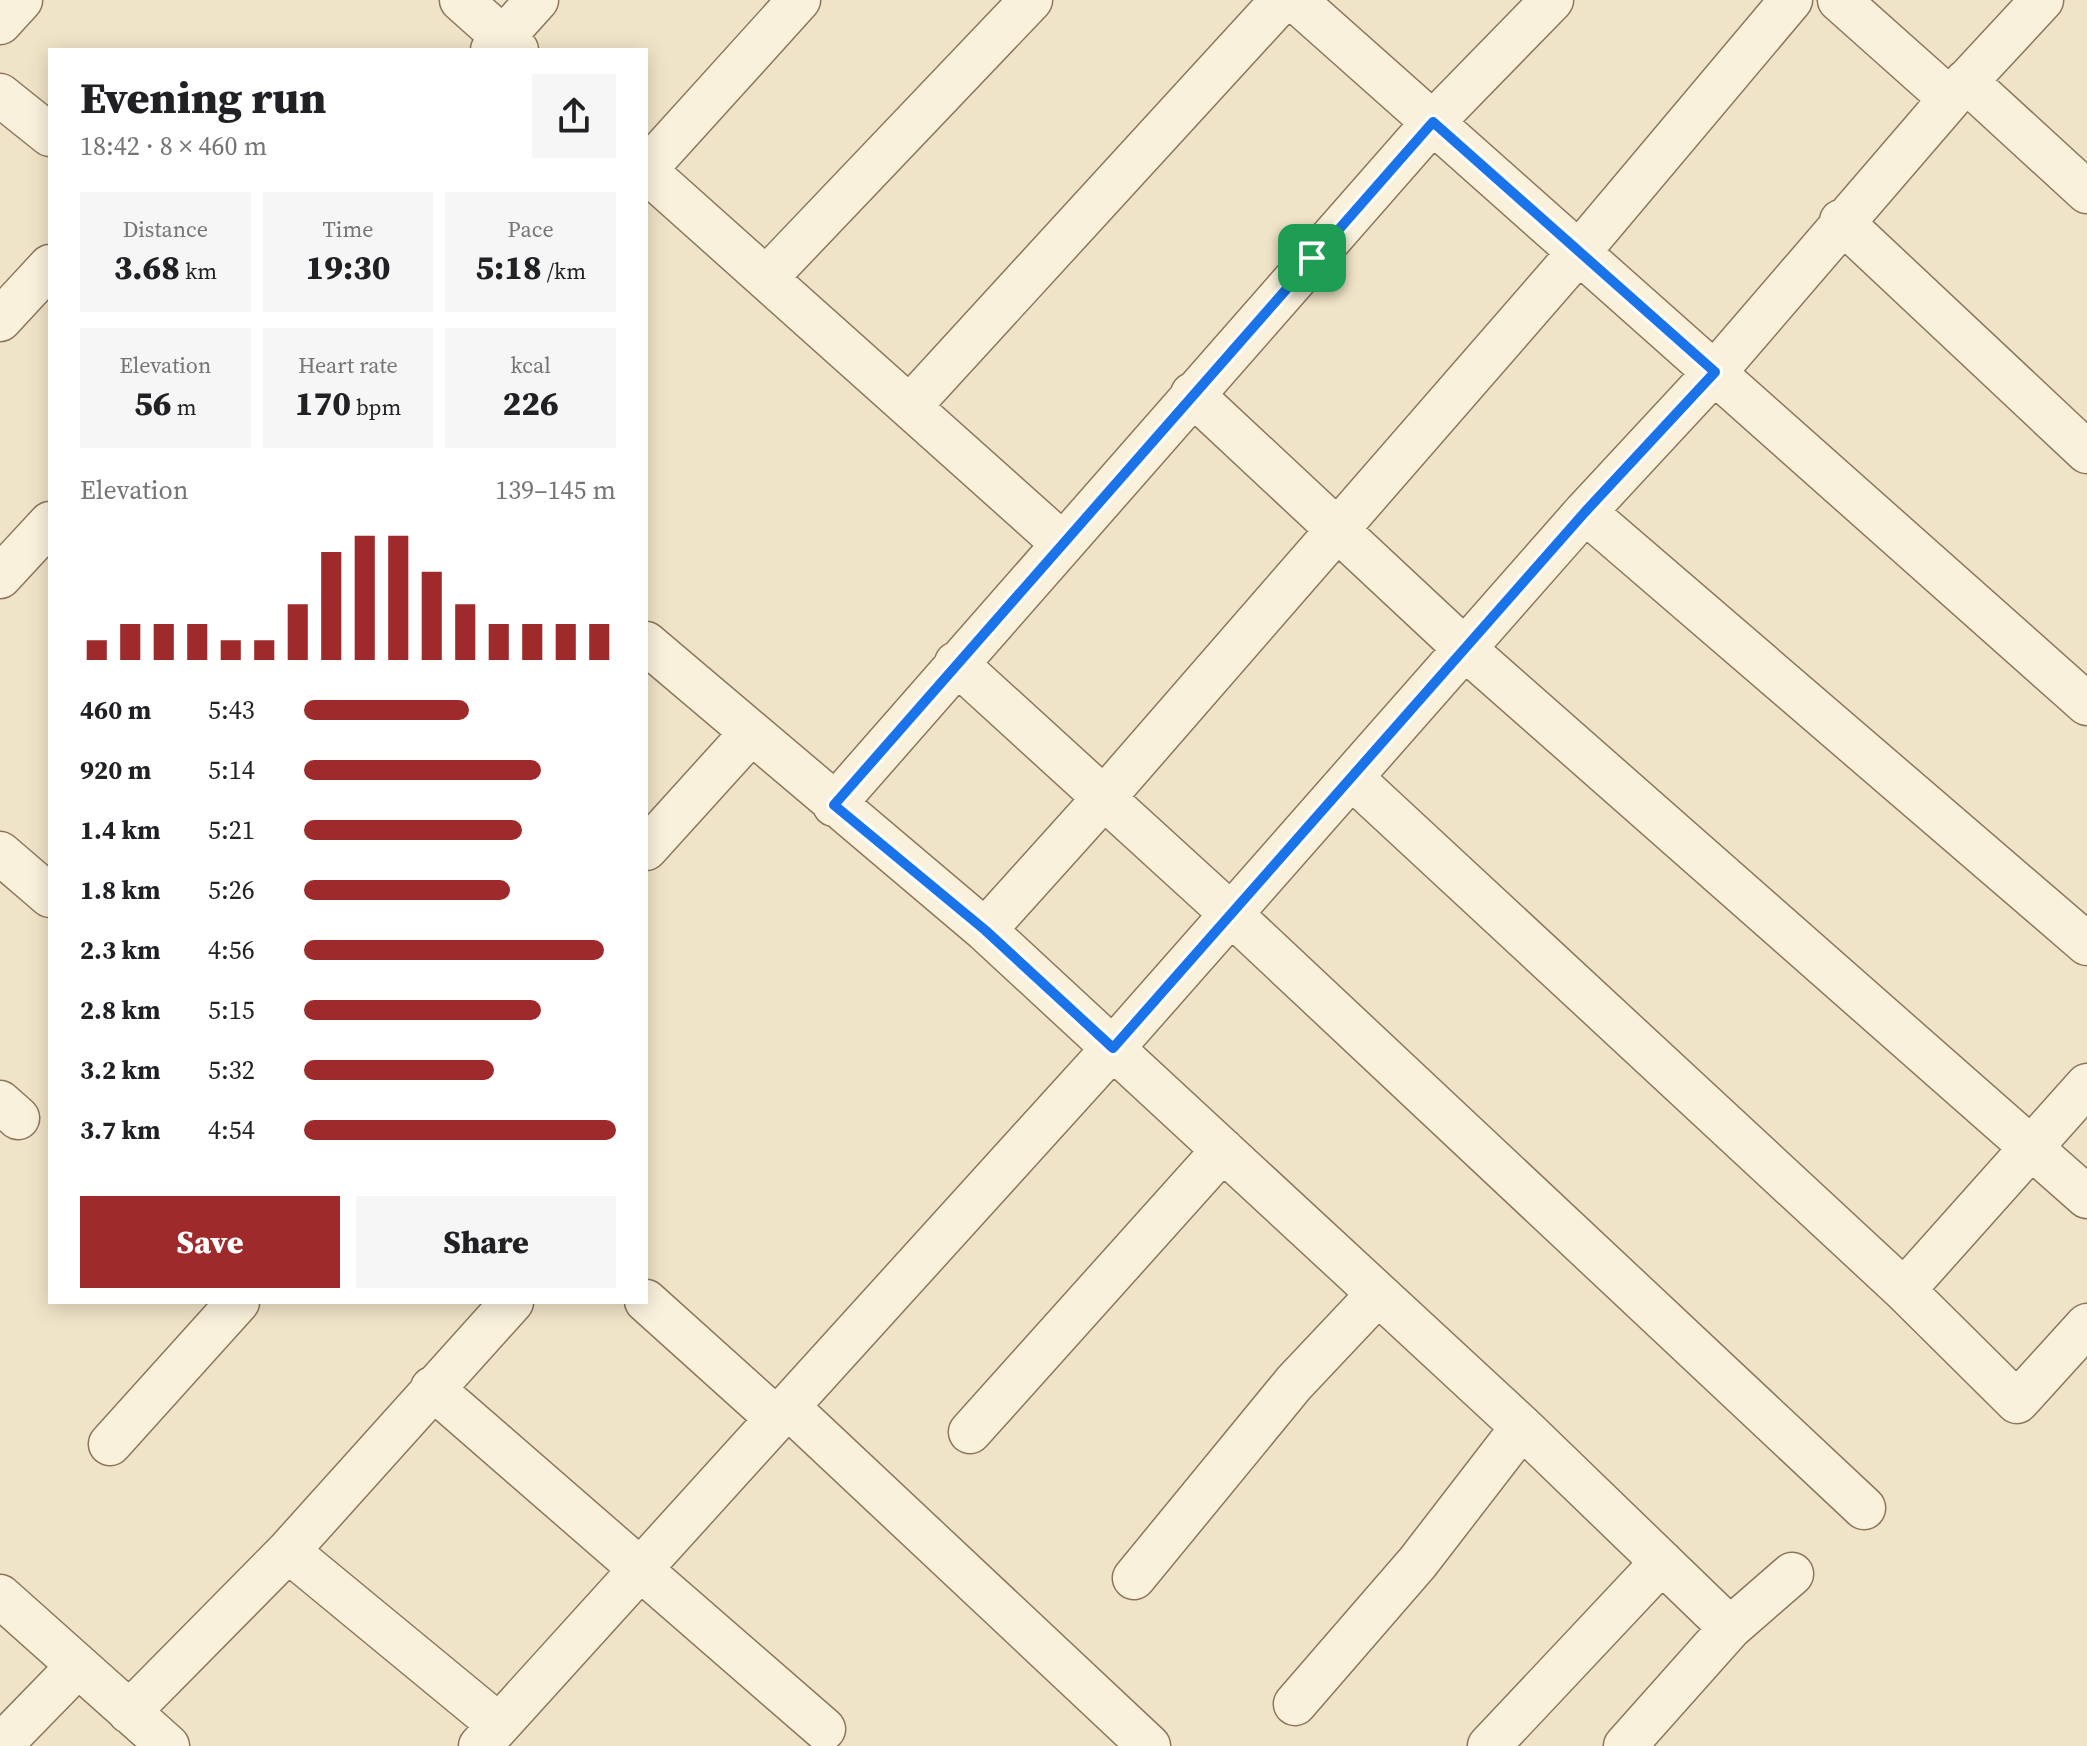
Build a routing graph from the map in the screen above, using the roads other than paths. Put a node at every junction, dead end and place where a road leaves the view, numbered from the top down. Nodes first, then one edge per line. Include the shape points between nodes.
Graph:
1 (21, 0) edge
2 (461, 0) edge
3 (537, 0) edge
4 (799, 0) edge
5 (1031, 0) edge
6 (1282, 0) edge
7 (1295, 0) edge
8 (1552, 0) edge
9 (1791, 0) edge
10 (1839, 0) edge
11 (2042, 0) edge
12 (0, 23) edge
13 (504, 46) edge
14 (1958, 90) junction
15 (0, 95) edge
16 (1433, 122) junction
17 (48, 133) edge
18 (648, 168) edge
19 (648, 172) edge
20 (2087, 192) edge
21 (1841, 221) junction
22 (1579, 252) junction
23 (48, 268) edge
24 (767, 277) junction
25 (0, 320) edge
26 (1715, 372) junction
27 (1192, 394) junction
28 (910, 406) junction
29 (2087, 452) edge
30 (1585, 512) junction
31 (48, 525) edge
32 (1337, 527) junction
33 (1063, 544) junction
34 (0, 577) edge
35 (648, 645) edge
36 (1465, 649) junction
37 (956, 663) junction
38 (2087, 704) edge
39 (751, 733) junction
40 (1352, 778) junction
41 (1103, 799) junction
42 (834, 805) junction
43 (648, 847) edge
44 (0, 853) edge
45 (48, 894) edge
46 (1231, 914) junction
47 (985, 930) junction
48 (2087, 944) edge
49 (1113, 1048) junction
50 (2087, 1085) edge
51 (2033, 1146) junction
52 (1223, 1150) junction
53 (2087, 1197) edge
54 (1904, 1290) junction
55 (1378, 1294) junction
56 (648, 1303) edge
57 (236, 1304) edge
58 (510, 1304) edge
59 (2087, 1325) edge
60 (432, 1388) junction
61 (782, 1413) junction
62 (1522, 1427) junction
63 (970, 1432) dead end
64 (110, 1444) dead end
65 (1864, 1508) dead end
66 (288, 1551) junction
67 (1662, 1562) junction
68 (640, 1569) junction
69 (1792, 1574) dead end
70 (1134, 1578) dead end
71 (0, 1596) edge
72 (1730, 1628) junction
73 (77, 1667) junction
74 (1295, 1704) dead end
75 (129, 1712) junction
76 (824, 1729) dead end
77 (490, 1735) edge
78 (0, 1746) edge
79 (168, 1746) edge
80 (1149, 1746) edge
81 (1489, 1746) edge
82 (1625, 1746) edge

1 - 12 street
2 - 13 street
3 - 13 street
4 - 18 street
5 - 24 street
6 - 28 street
7 - 16 street
8 - 16 street
9 - 22 street
10 - 14 street
11 - 14 street
14 - 20 street
14 - 21 street
15 - 17 street
16 - 22 street
16 - 27 street
19 - 24 street
21 - 26 street
21 - 29 street
22 - 26 street
22 - 32 street
23 - 25 street
24 - 28 street
26 - 30 street
26 - 38 street
27 - 32 street
27 - 33 street
28 - 33 street
30 - 36 street
30 - 48 street
31 - 34 street
32 - 36 street
32 - 41 street
33 - 37 street
35 - 39 street
36 - 40 street
36 - 51 street
37 - 41 street
37 - 42 street
39 - 42 street
39 - 43 street
40 - 46 street
40 - 54 street
41 - 46 street
41 - 47 street
42 - 47 street
44 - 45 street
46 - 49 street
46 - 65 street
47 - 49 street
49 - 52 street
49 - 61 street
50 - 51 street
51 - 53 street
51 - 54 street
52 - 55 street
52 - 63 street
54 - 59 street via 2017,1402
55 - 62 street
55 - 70 street via 1294,1383
56 - 61 street
57 - 64 street
58 - 60 street
60 - 66 street
60 - 68 street
61 - 68 street
61 - 80 street
62 - 67 street
62 - 74 street via 1418,1562
66 - 75 street
66 - 77 street
67 - 72 street
67 - 81 street
68 - 76 street
68 - 77 street
69 - 72 street
71 - 73 street
72 - 82 street
73 - 75 street
73 - 78 street
75 - 79 street

